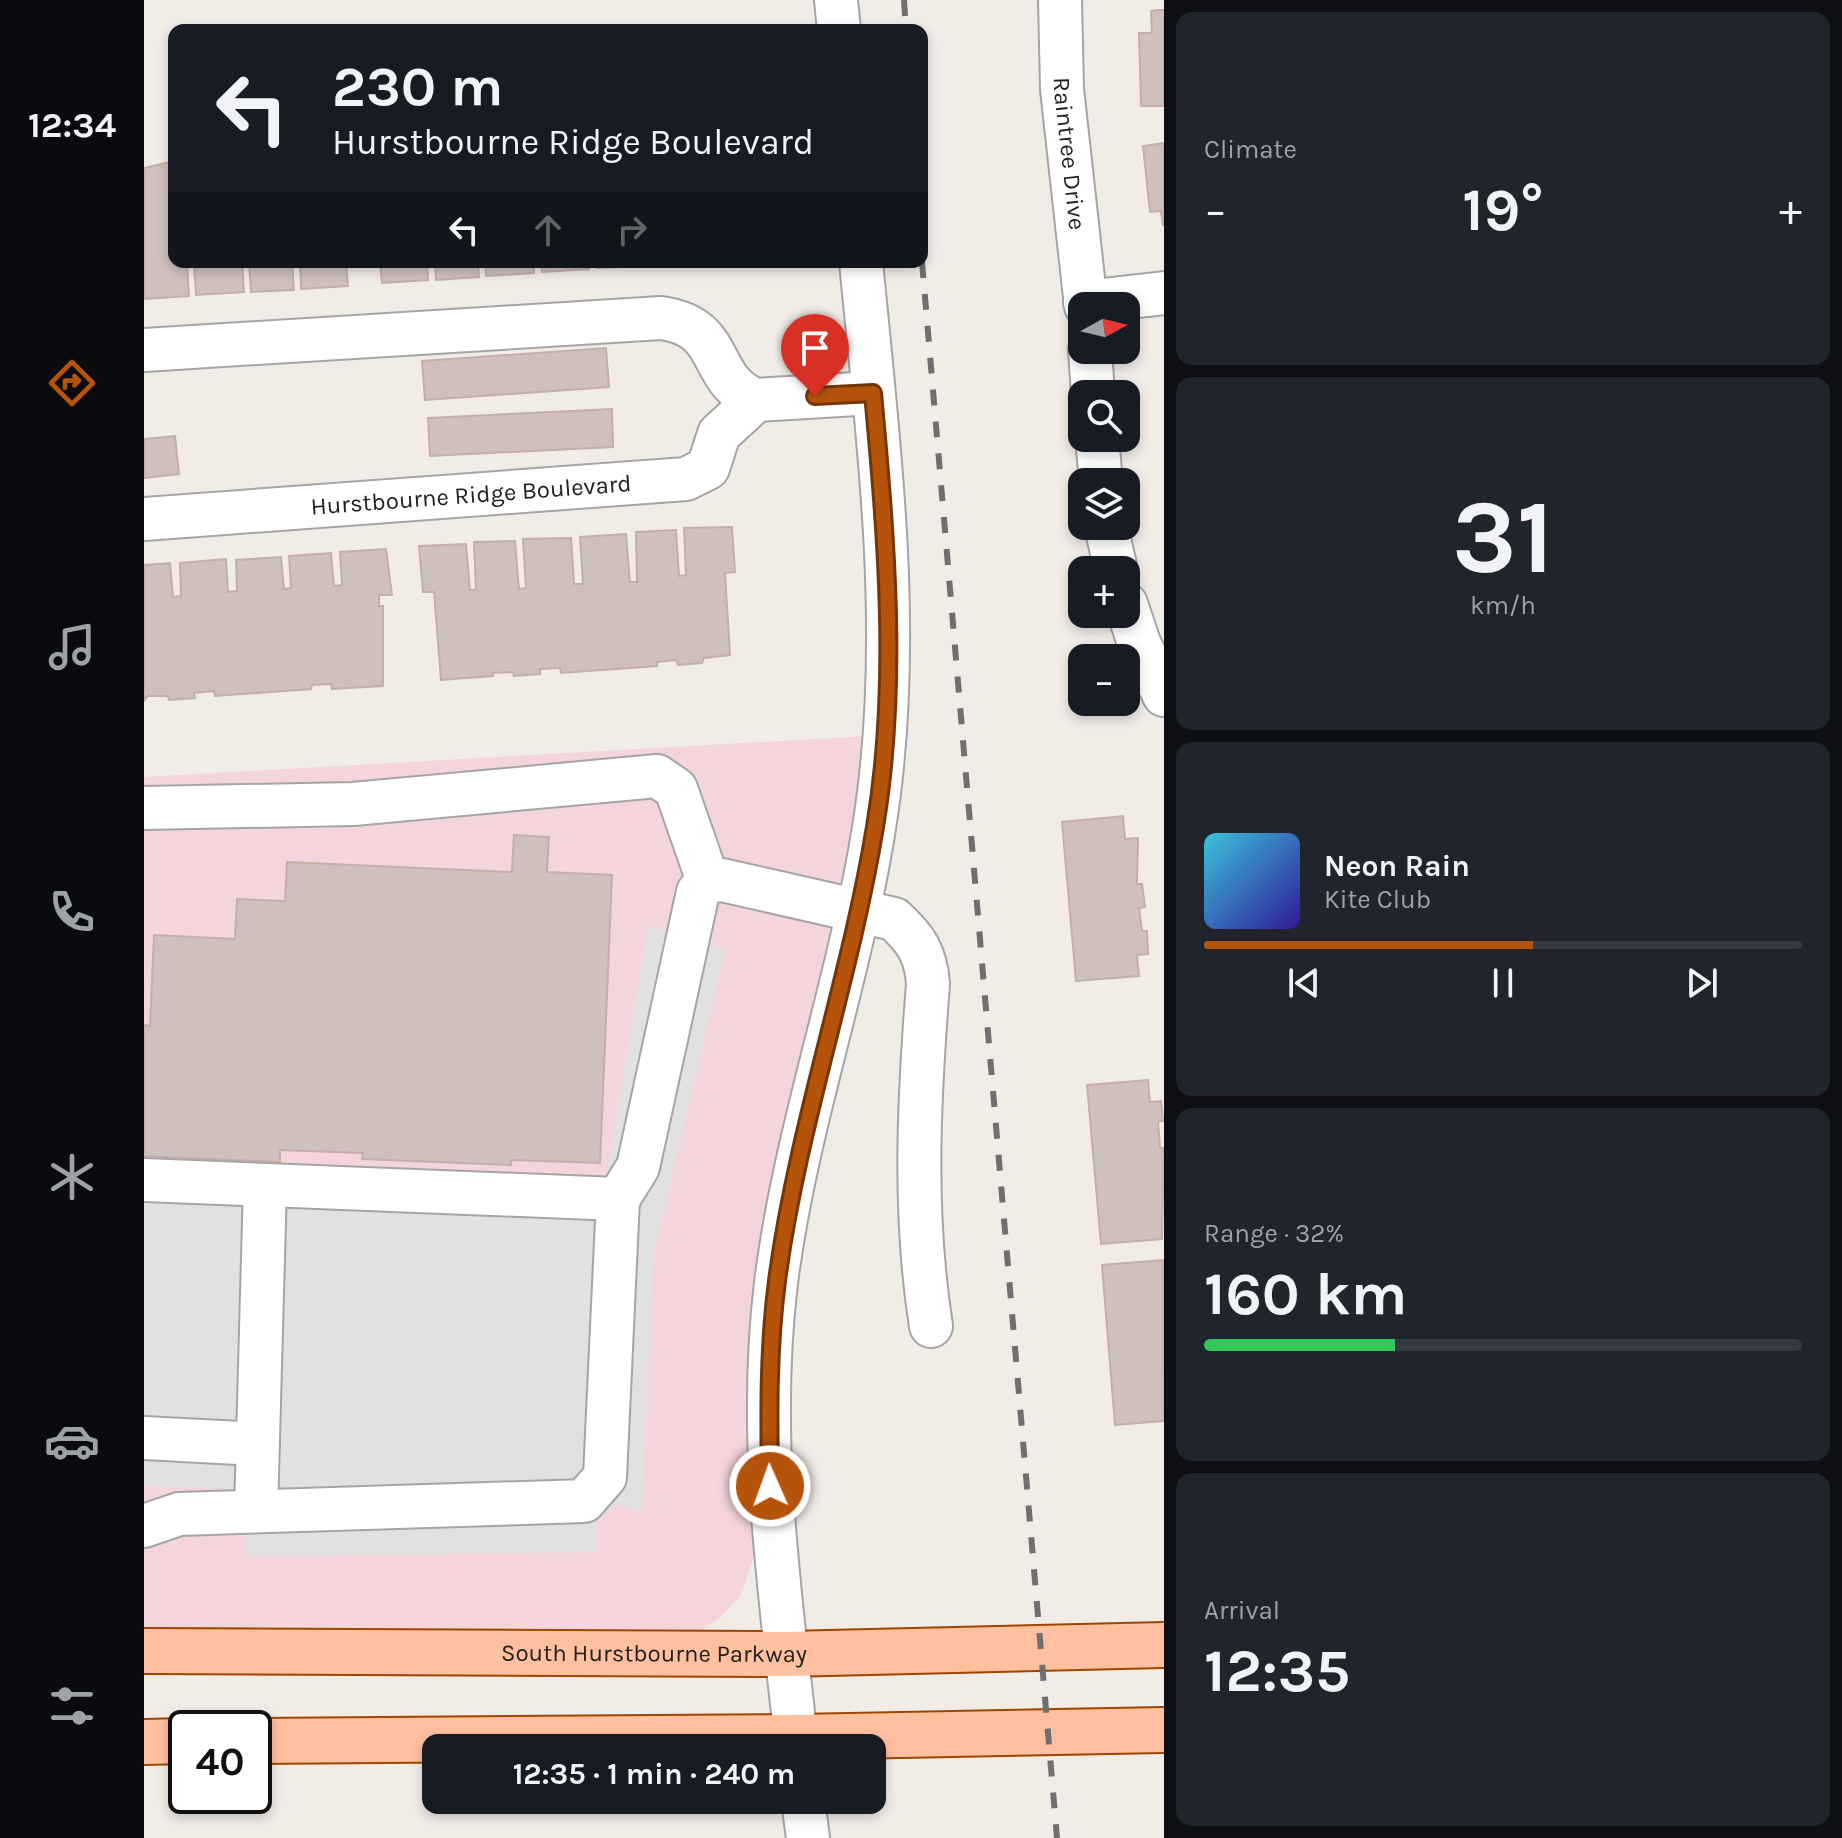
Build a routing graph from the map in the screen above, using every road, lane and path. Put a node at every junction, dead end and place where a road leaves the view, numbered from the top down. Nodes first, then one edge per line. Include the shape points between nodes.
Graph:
1 (836, 0) edge
2 (1060, 0) edge
3 (838, 24) edge
4 (862, 268) edge
5 (1084, 292) edge
6 (1164, 293) edge
7 (1140, 296) edge
8 (144, 350) edge
9 (873, 393) junction
10 (756, 400) junction
11 (144, 519) edge
12 (1134, 628) edge
13 (1164, 695) edge
14 (144, 808) edge
15 (708, 881) junction
16 (858, 908) junction
17 (144, 1180) edge
18 (265, 1185) junction
19 (618, 1199) junction
20 (931, 1326) dead end
21 (144, 1438) edge
22 (258, 1444) junction
23 (256, 1511) junction
24 (144, 1526) edge
25 (1164, 1645) edge
26 (144, 1651) edge
27 (786, 1654) junction
28 (1164, 1730) edge
29 (796, 1734) edge
30 (886, 1740) edge
31 (168, 1741) edge
32 (272, 1741) edge
33 (144, 1742) edge
34 (422, 1742) edge
35 (805, 1814) edge
36 (808, 1838) edge

1 - 3 street
2 - 5 street, Raintree Drive via 1062,89
4 - 9 street
6 - 7 street
8 - 10 street via 661,318 698,331 712,347 727,382
9 - 10 street
9 - 16 street via 888,608 887,688 875,827
10 - 11 street, Hurstbourne Ridge Boulevard via 719,434 708,468 686,479
12 - 13 street
14 - 15 street via 353,804 657,776 676,789
15 - 16 street
15 - 19 street via 698,892 638,1167
16 - 20 street via 894,919 913,936 926,960 918,1159
16 - 27 street via 797,1169 777,1280 767,1383 771,1510
17 - 18 street
18 - 19 street
18 - 22 street
19 - 23 street via 605,1477 584,1501
21 - 22 street
22 - 23 street
23 - 24 street via 179,1514
25 - 27 main road, South Hurstbourne Parkway
26 - 27 main road, South Hurstbourne Parkway
27 - 29 street
28 - 30 main road
31 - 33 main road
32 - 34 main road
35 - 36 street

